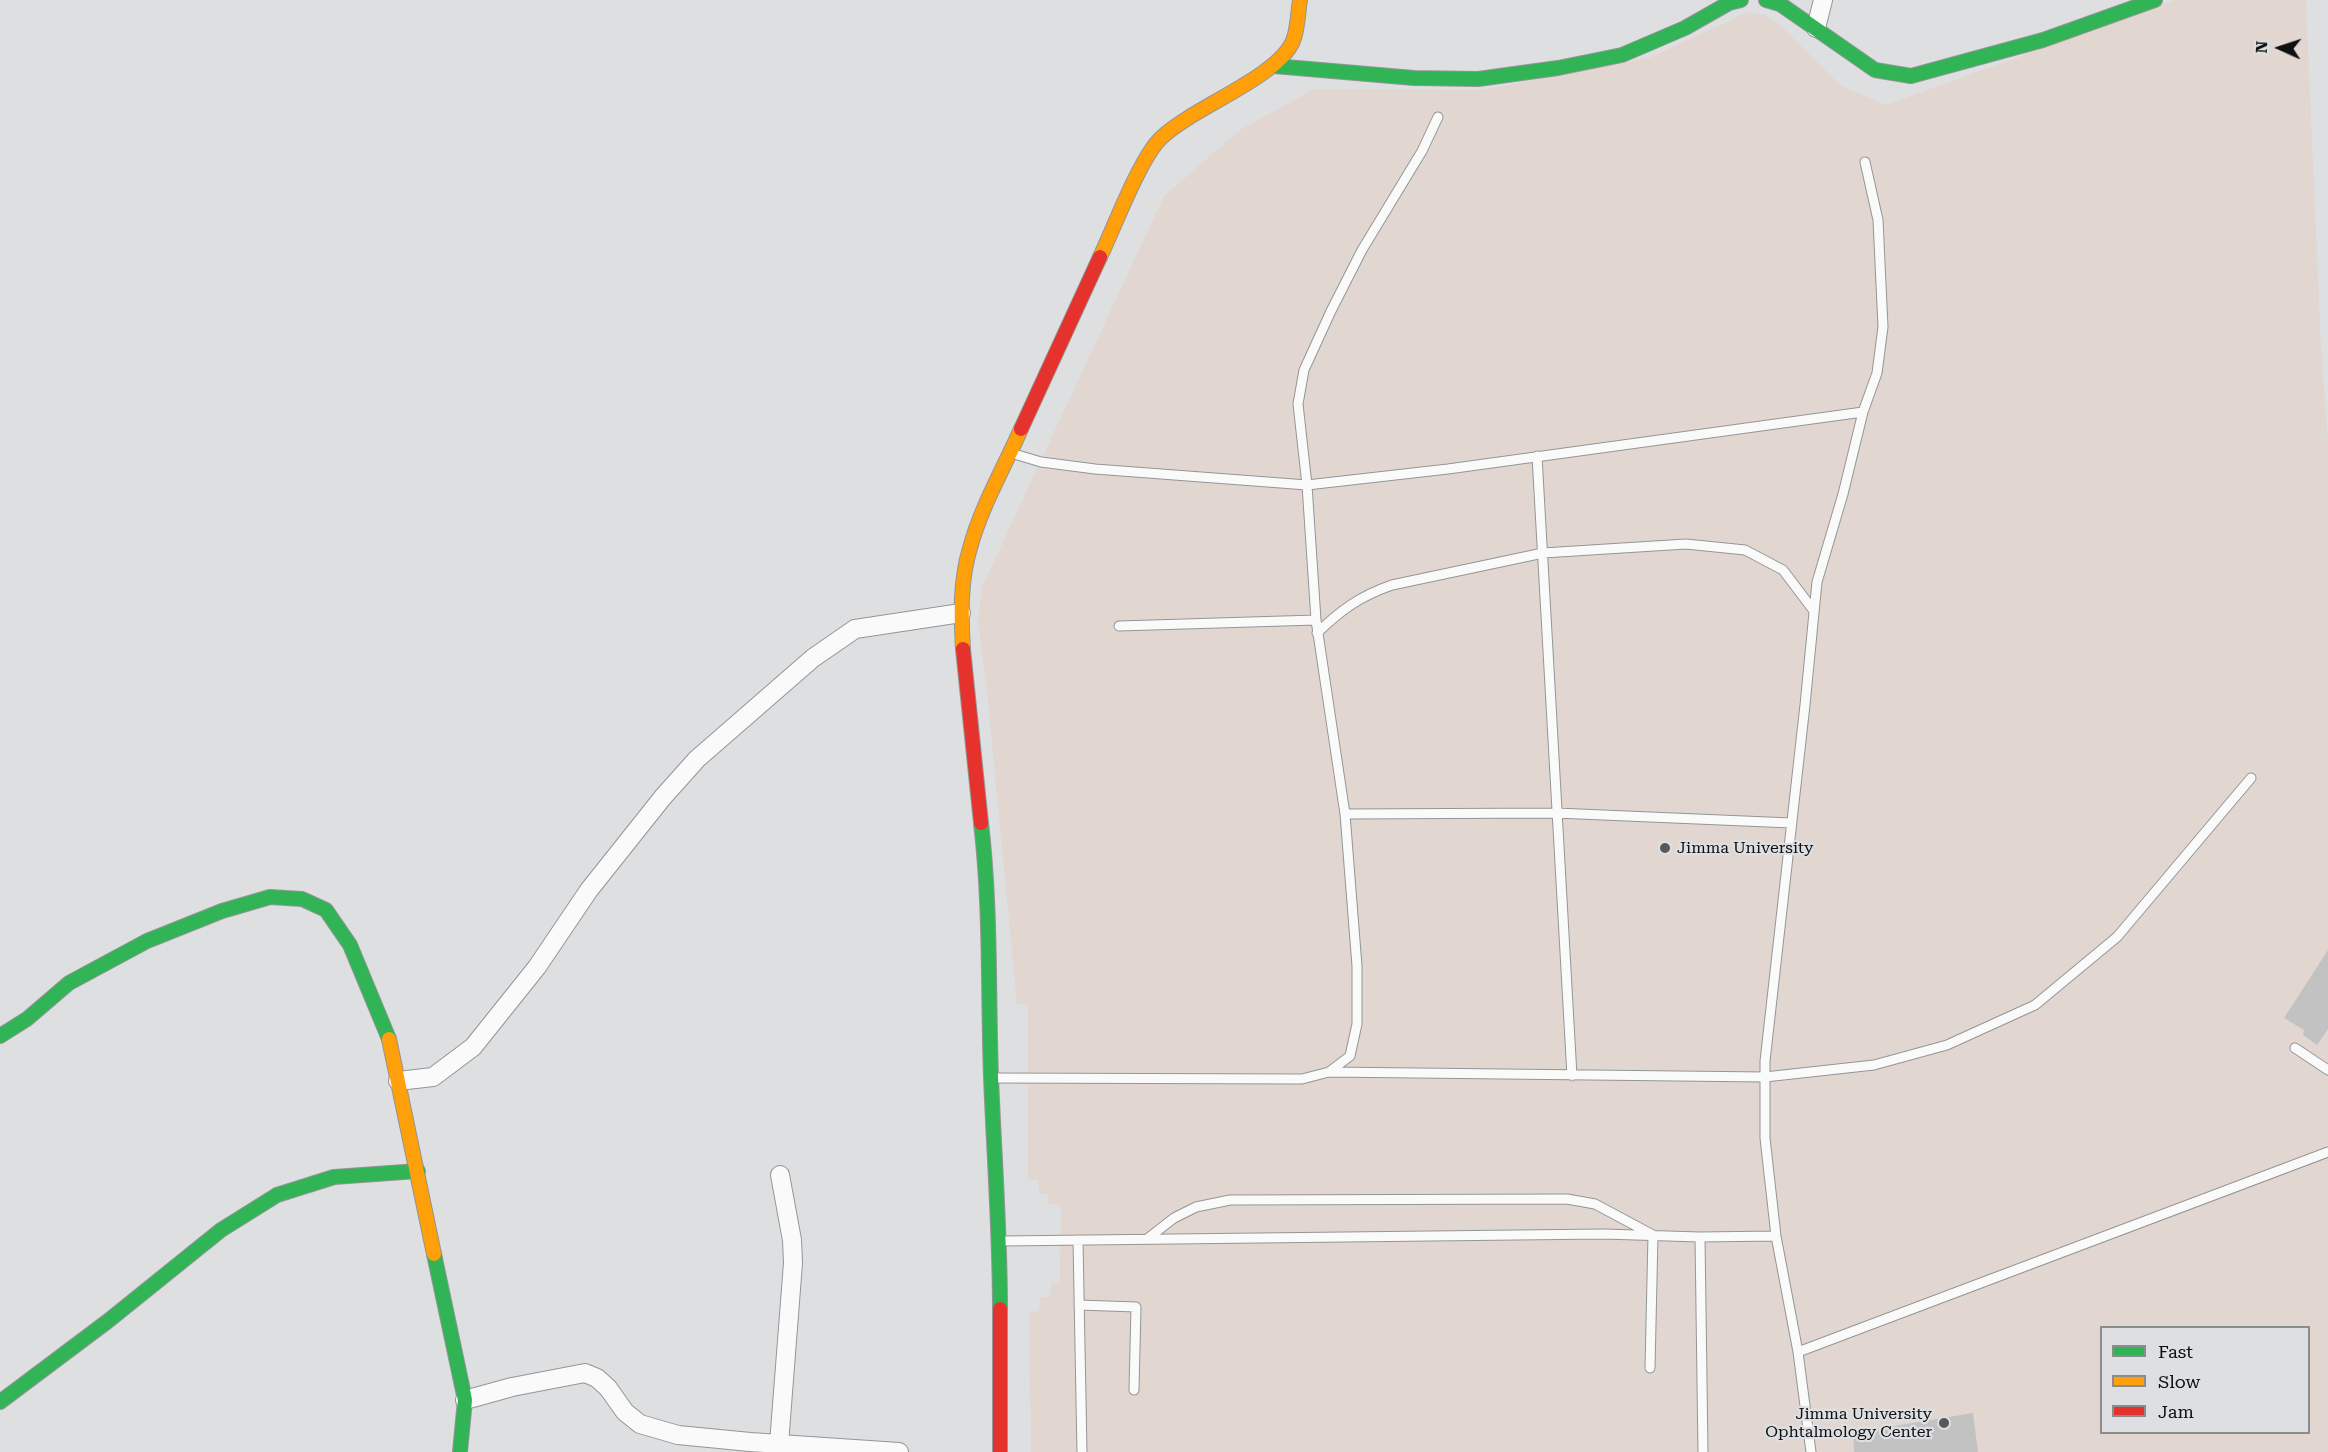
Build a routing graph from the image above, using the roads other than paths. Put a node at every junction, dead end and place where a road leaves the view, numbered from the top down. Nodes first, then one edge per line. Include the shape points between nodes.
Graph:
1 (1300, 0) edge
2 (1741, 0) edge
3 (1766, 0) edge
4 (1823, 0) edge
5 (2156, 0) edge
6 (1816, 28) junction
7 (1274, 66) junction
8 (1438, 117) dead end
9 (1864, 162) dead end
10 (1863, 411) junction
11 (1011, 453) junction
12 (1537, 456) junction
13 (1307, 485) junction
14 (1543, 552) junction
15 (1814, 611) junction
16 (961, 613) junction
17 (1316, 620) junction
18 (1119, 626) dead end
19 (1317, 633) junction
20 (2251, 778) dead end
21 (1556, 813) junction
22 (1345, 814) junction
23 (1791, 823) junction
24 (0, 1036) edge
25 (2295, 1048) dead end
26 (2328, 1070) edge
27 (1329, 1072) junction
28 (1572, 1076) junction
29 (991, 1077) junction
30 (1765, 1077) junction
31 (398, 1081) junction
32 (2328, 1152) edge
33 (418, 1172) junction
34 (780, 1174) dead end
35 (1653, 1235) junction
36 (1700, 1236) junction
37 (1776, 1236) junction
38 (1146, 1239) junction
39 (1078, 1240) junction
40 (1000, 1241) junction
41 (1079, 1305) junction
42 (1798, 1352) junction
43 (1650, 1368) dead end
44 (1134, 1390) dead end
45 (465, 1400) junction
46 (0, 1402) edge
47 (778, 1444) junction
48 (460, 1452) edge
49 (899, 1452) edge
50 (1000, 1452) edge
51 (1082, 1452) edge
52 (1703, 1452) edge
53 (1811, 1452) edge

1 - 7 street via 1293,41
2 - 7 street via 1622,55 1558,68 1478,79 1414,78
3 - 6 street via 1780,4
4 - 6 street
5 - 6 street via 2043,40 1911,76 1875,69
7 - 11 street via 1159,139 1144,162
8 - 13 lane via 1362,250 1304,370 1298,404
9 - 10 lane via 1878,220 1883,327 1877,373
10 - 12 lane
10 - 15 lane via 1817,582
11 - 13 lane via 1041,462 1095,469
11 - 16 street via 970,548
12 - 13 lane
12 - 14 lane
13 - 17 lane
14 - 15 lane via 1686,544 1745,550 1783,570
14 - 19 lane via 1370,592 1343,609
14 - 21 lane
15 - 23 lane
16 - 29 street via 986,865
16 - 31 street via 855,630 813,658 697,759 663,797 589,890 537,968 473,1047 433,1077
17 - 18 lane
17 - 19 lane
19 - 22 lane
20 - 30 lane via 2117,936 2035,1005 1947,1045 1874,1065
21 - 22 lane
21 - 23 lane
21 - 28 lane
22 - 27 lane via 1357,966 1357,1024 1350,1056
23 - 30 lane
24 - 31 street via 69,983 147,941 270,897 302,900 326,910 350,945 389,1038
25 - 26 lane
27 - 28 lane
27 - 29 lane via 1302,1079
28 - 30 lane
29 - 40 street
30 - 37 lane via 1765,1138
31 - 33 street
32 - 42 lane
33 - 45 street
33 - 46 street via 334,1177 277,1195 221,1230
34 - 47 street via 793,1263
35 - 36 lane
35 - 38 lane
35 - 38 lane via 1594,1204 1567,1199 1241,1200 1196,1207
35 - 43 lane
36 - 37 lane
36 - 52 lane
37 - 42 lane
38 - 39 lane
39 - 40 lane
39 - 41 lane
40 - 50 street
41 - 44 lane via 1136,1307
41 - 51 lane
42 - 53 lane
45 - 47 street via 585,1373 602,1383 624,1412 640,1424 678,1435
45 - 48 street
47 - 49 street

